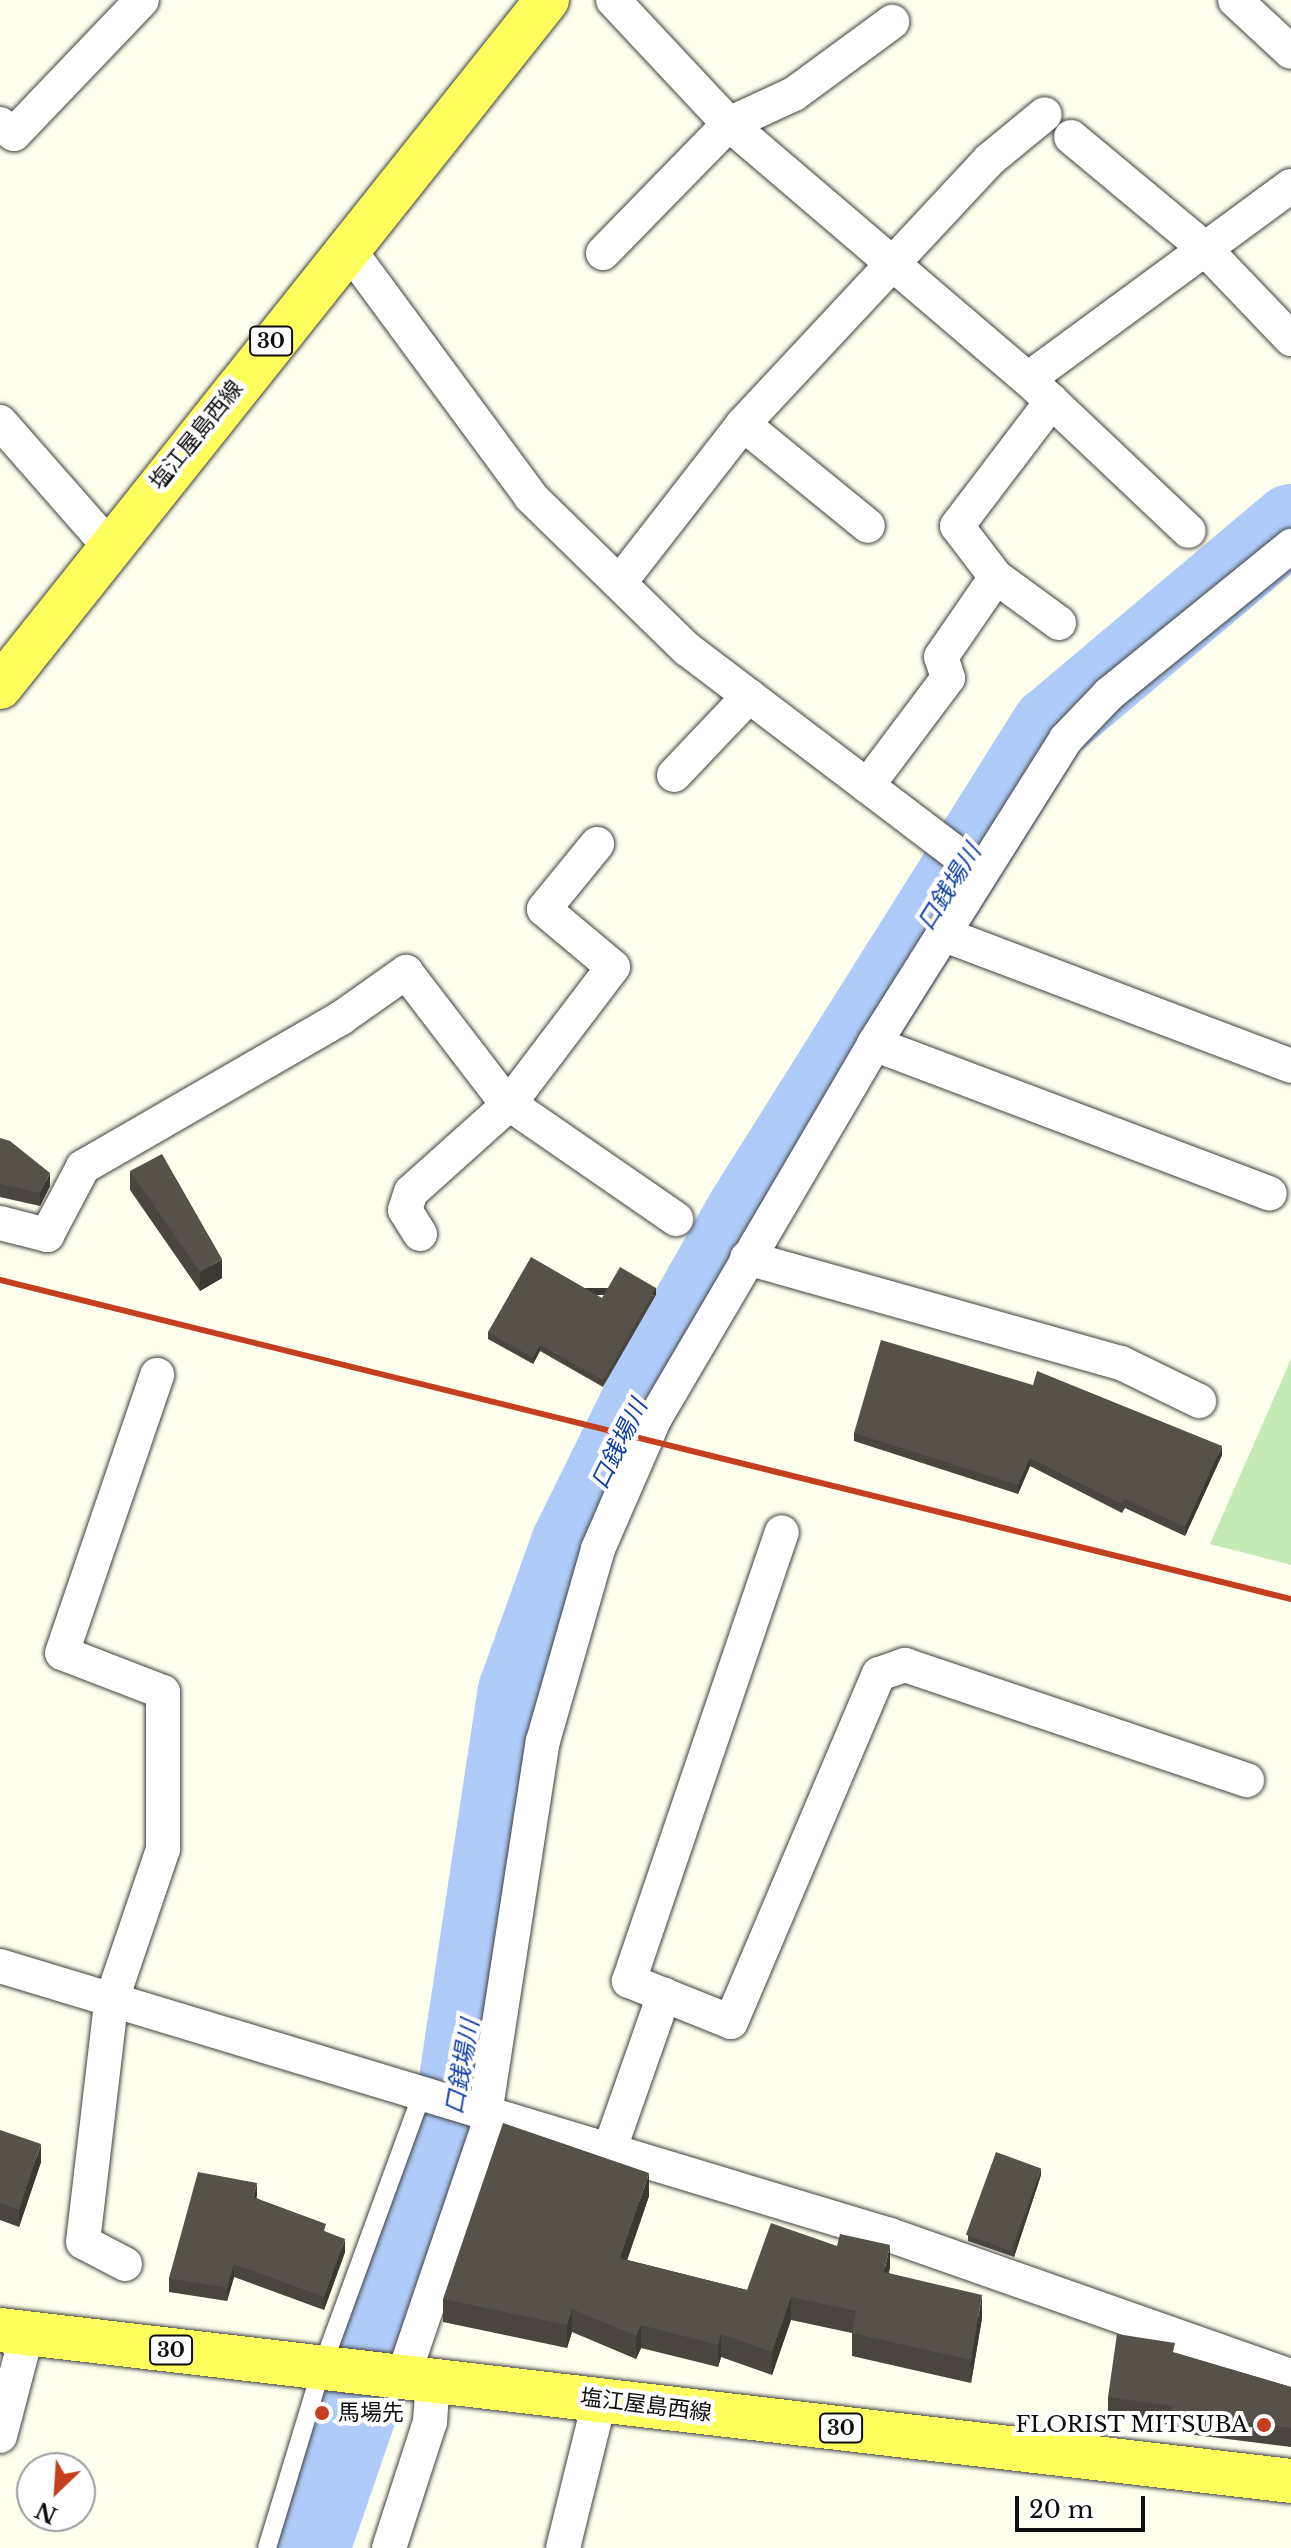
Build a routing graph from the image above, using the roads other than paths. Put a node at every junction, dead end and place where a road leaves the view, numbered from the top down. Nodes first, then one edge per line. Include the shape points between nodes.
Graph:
1 (142, 0) edge
2 (547, 0) edge
3 (613, 0) edge
4 (1235, 0) edge
5 (892, 22) dead end
6 (1291, 52) edge
7 (1045, 114) dead end
8 (0, 124) edge
9 (729, 124) junction
10 (1071, 137) dead end
11 (1291, 186) edge
12 (347, 247) junction
13 (1204, 248) junction
14 (603, 253) dead end
15 (890, 266) junction
16 (1291, 339) edge
17 (1040, 390) junction
18 (0, 422) edge
19 (743, 424) junction
20 (868, 526) dead end
21 (1189, 531) dead end
22 (107, 544) junction
23 (1291, 546) edge
24 (996, 577) junction
25 (620, 582) junction
26 (1059, 623) dead end
27 (0, 687) edge
28 (749, 696) junction
29 (674, 775) dead end
30 (867, 786) junction
31 (597, 844) dead end
32 (981, 872) junction
33 (945, 935) junction
34 (874, 1044) junction
35 (1291, 1066) edge
36 (509, 1104) junction
37 (1270, 1194) dead end
38 (676, 1219) dead end
39 (0, 1223) edge
40 (420, 1234) dead end
41 (747, 1258) junction
42 (157, 1375) dead end
43 (1199, 1401) dead end
44 (782, 1532) dead end
45 (1247, 1780) dead end
46 (0, 1966) edge
47 (664, 1995) junction
48 (111, 2002) junction
49 (425, 2094) junction
50 (486, 2113) junction
51 (608, 2154) junction
52 (125, 2264) dead end
53 (14, 2332) edge
54 (332, 2369) junction
55 (1291, 2376) edge
56 (409, 2377) junction
57 (600, 2399) junction
58 (0, 2436) edge
59 (1291, 2481) edge
60 (390, 2547) edge
61 (267, 2548) edge
62 (563, 2548) edge

1 - 8 street via 14,134
2 - 12 main road, 塩江屋島西線 / 30
3 - 9 street
4 - 6 street
5 - 9 street via 794,94
7 - 15 street via 989,160
9 - 14 street
9 - 15 street
10 - 13 street
11 - 13 street
12 - 22 main road, 塩江屋島西線 / 30
12 - 25 street via 531,497
13 - 16 street
13 - 17 street
15 - 17 street
15 - 19 street
17 - 21 street
17 - 24 street via 957,526
18 - 22 street
19 - 20 street
19 - 25 street
22 - 27 main road, 塩江屋島西線 / 30
23 - 32 street via 1109,694 1066,739
24 - 26 street
24 - 30 street via 941,657 948,678
25 - 28 street via 687,649
28 - 29 street
28 - 30 street
30 - 32 street
31 - 36 street via 544,909 613,967
32 - 33 street
33 - 34 street
33 - 35 street
34 - 37 street
34 - 41 street
36 - 38 street
36 - 39 street via 406,972 341,1018 83,1167 47,1235
36 - 40 street via 411,1192 405,1210
41 - 43 street via 1121,1363
41 - 50 street via 623,1487 567,1646 543,1741
42 - 48 street via 62,1653 163,1692 163,1849
44 - 47 street via 629,1981
45 - 47 street via 905,1665 879,1674 731,2022
46 - 48 street
47 - 51 street
48 - 49 street
48 - 52 street via 83,2242
49 - 50 street
49 - 54 lane
50 - 51 street
50 - 56 street
51 - 55 street via 890,2235
53 - 54 main road, 塩江屋島西線 / 30
53 - 58 street
54 - 56 main road, 塩江屋島西線 / 30
54 - 61 lane
56 - 57 main road, 塩江屋島西線 / 30
56 - 60 street via 430,2422
57 - 59 main road, 塩江屋島西線 / 30
57 - 62 street

